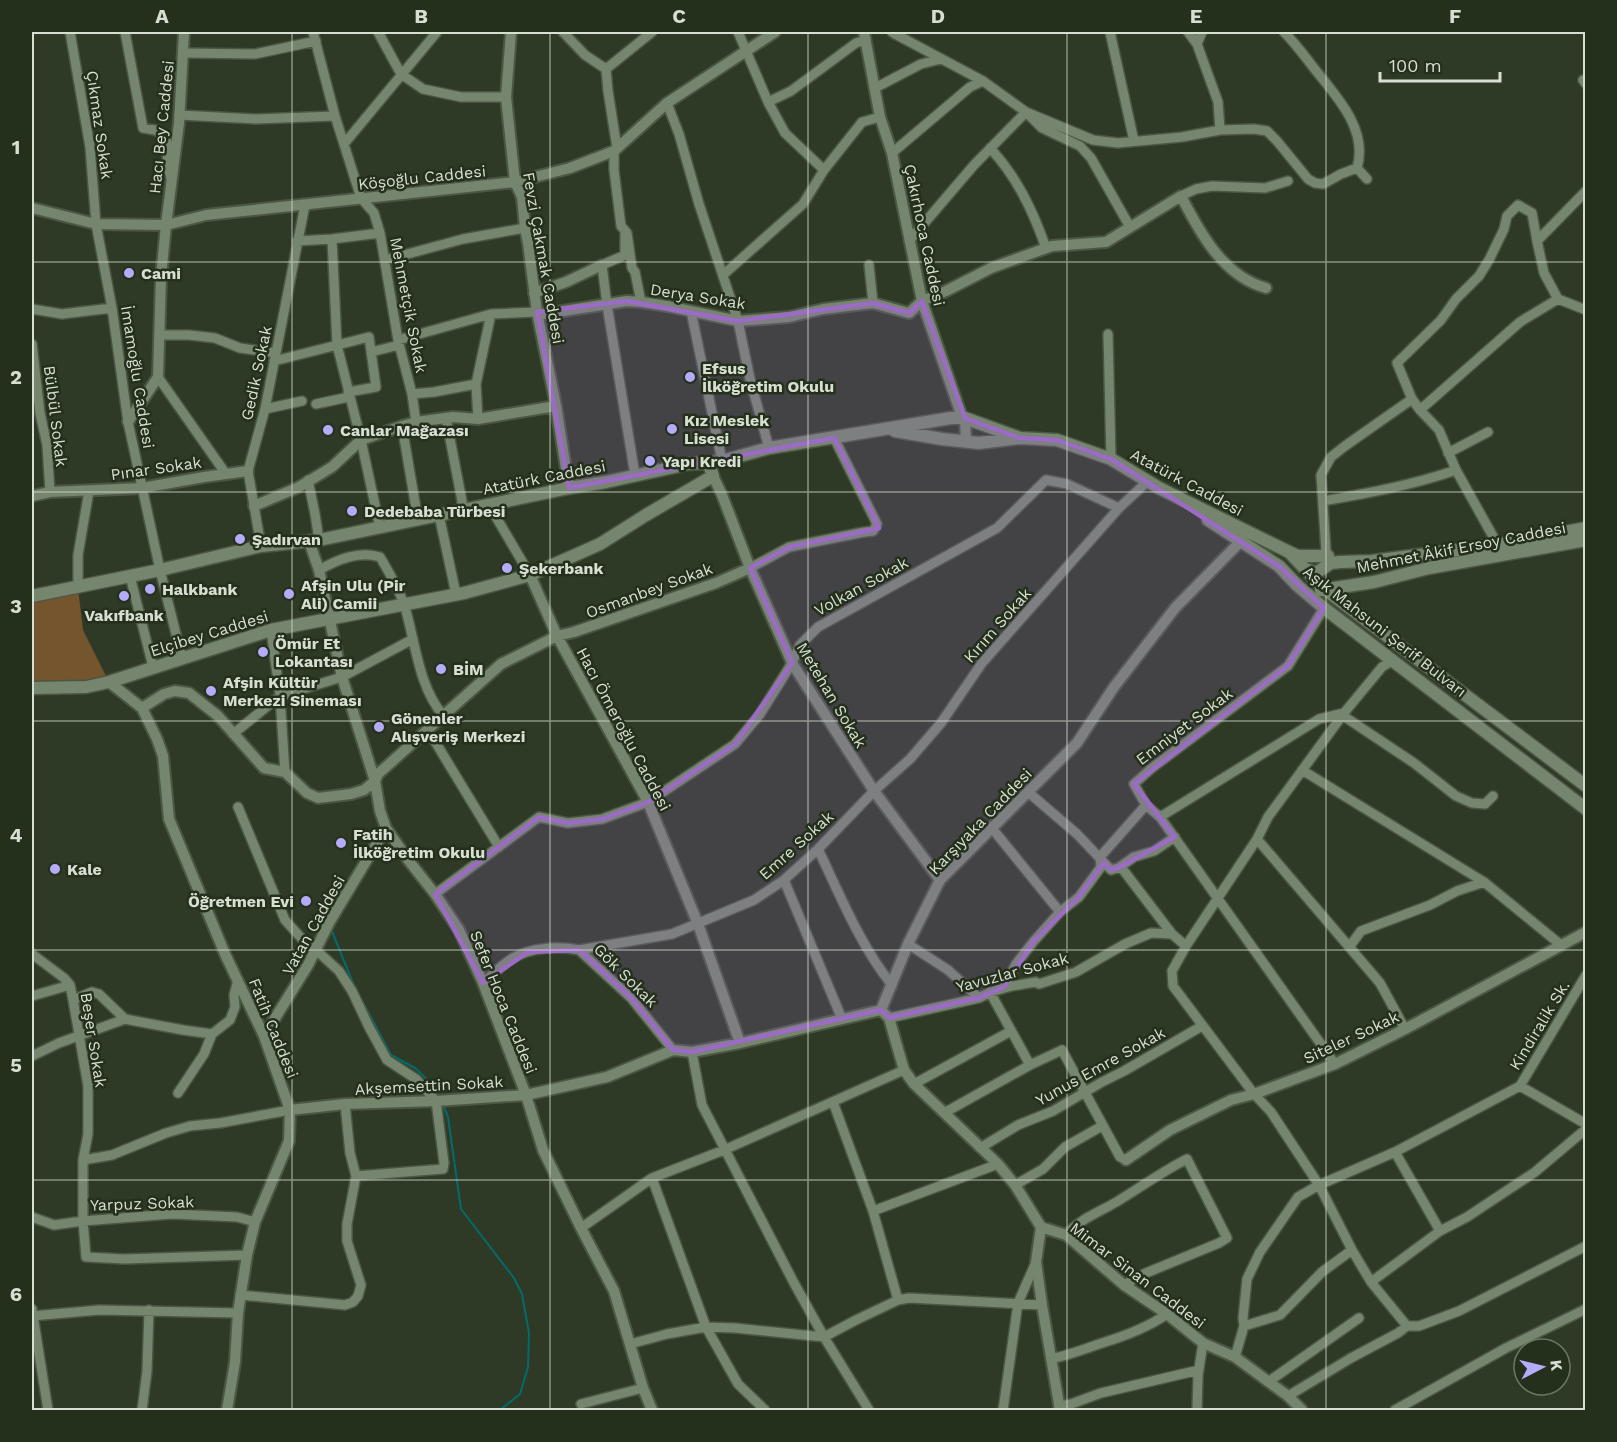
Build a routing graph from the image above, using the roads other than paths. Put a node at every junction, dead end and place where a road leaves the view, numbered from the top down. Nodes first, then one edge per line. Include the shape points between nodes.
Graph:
1 (70, 32) edge
2 (125, 32) edge
3 (184, 32) edge
4 (378, 32) edge
5 (437, 32) edge
6 (511, 32) edge
7 (563, 32) edge
8 (652, 32) edge
9 (738, 32) edge
10 (775, 32) edge
11 (892, 32) edge
12 (1110, 32) edge
13 (1188, 32) edge
14 (1202, 32) edge
15 (1284, 32) edge
16 (315, 36) edge
17 (865, 36) edge
18 (1197, 44) junction
19 (746, 50) junction
20 (183, 53) junction
21 (941, 59) junction
22 (606, 69) junction
23 (401, 74) junction
24 (983, 81) junction
25 (875, 88) junction
26 (506, 97) junction
27 (768, 102) junction
28 (667, 103) junction
29 (1026, 112) junction
30 (179, 115) junction
31 (335, 116) junction
32 (880, 117) junction
33 (1220, 130) junction
34 (1134, 141) junction
35 (344, 144) junction
36 (990, 148) junction
37 (616, 149) junction
38 (892, 153) junction
39 (1357, 168) junction
40 (824, 170) junction
41 (172, 179) junction
42 (1367, 179) dead end
43 (1288, 181) dead end
44 (515, 182) junction
45 (1181, 196) junction
46 (1584, 197) edge
47 (361, 198) junction
48 (305, 205) junction
49 (32, 208) edge
50 (96, 224) junction
51 (166, 225) junction
52 (1130, 226) junction
53 (525, 228) junction
54 (625, 231) junction
55 (380, 233) junction
56 (332, 239) junction
57 (1538, 240) junction
58 (297, 241) junction
59 (909, 241) junction
60 (1046, 248) junction
61 (385, 260) junction
62 (602, 265) junction
63 (869, 265) dead end
64 (723, 275) junction
65 (1266, 288) dead end
66 (534, 293) junction
67 (1558, 299) junction
68 (921, 301) junction
69 (641, 302) junction
70 (873, 303) junction
71 (607, 305) junction
72 (111, 308) junction
73 (32, 309) edge
74 (1586, 310) edge
75 (691, 311) junction
76 (537, 312) junction
77 (491, 314) junction
78 (738, 321) junction
79 (1108, 334) dead end
80 (159, 335) junction
81 (399, 343) junction
82 (32, 344) edge
83 (337, 345) junction
84 (371, 352) junction
85 (275, 357) junction
86 (158, 377) junction
87 (476, 384) junction
88 (412, 394) junction
89 (348, 395) junction
90 (1412, 399) junction
91 (302, 401) dead end
92 (316, 404) dead end
93 (556, 406) junction
94 (265, 409) junction
95 (1420, 410) junction
96 (446, 418) junction
97 (965, 418) junction
98 (478, 419) junction
99 (128, 422) junction
100 (416, 422) junction
101 (402, 426) junction
102 (887, 430) junction
103 (1488, 432) dead end
104 (834, 438) junction
105 (1020, 438) junction
106 (361, 440) junction
107 (966, 442) junction
108 (769, 448) junction
109 (1448, 453) junction
110 (1111, 459) junction
111 (722, 461) junction
112 (708, 462) junction
113 (1456, 470) junction
114 (248, 471) junction
115 (226, 474) junction
116 (636, 475) junction
117 (713, 476) junction
118 (308, 480) junction
119 (1148, 481) junction
120 (142, 488) junction
121 (569, 488) junction
122 (1159, 488) junction
123 (89, 491) junction
124 (50, 492) junction
125 (32, 496) edge
126 (1323, 501) junction
127 (489, 505) junction
128 (254, 506) junction
129 (1119, 508) junction
130 (462, 510) junction
131 (439, 515) junction
132 (418, 520) junction
133 (380, 528) junction
134 (1586, 528) edge
135 (1586, 540) edge
136 (314, 541) junction
137 (1241, 541) junction
138 (261, 546) junction
139 (1502, 550) junction
140 (1289, 552) junction
141 (1330, 560) junction
142 (750, 568) junction
143 (1304, 569) junction
144 (160, 570) junction
145 (319, 570) junction
146 (530, 575) junction
147 (130, 576) junction
148 (1298, 586) junction
149 (78, 588) junction
150 (1323, 588) junction
151 (456, 594) junction
152 (1309, 595) junction
153 (32, 596) edge
154 (404, 604) junction
155 (1324, 608) junction
156 (330, 619) junction
157 (271, 630) junction
158 (557, 636) junction
159 (413, 639) junction
160 (182, 658) junction
161 (1393, 660) junction
162 (792, 663) junction
163 (153, 667) junction
164 (342, 677) junction
165 (109, 682) junction
166 (32, 688) edge
167 (280, 696) junction
168 (142, 708) junction
169 (1343, 714) junction
170 (443, 715) junction
171 (428, 730) junction
172 (233, 734) junction
173 (1302, 770) junction
174 (285, 772) junction
175 (375, 781) junction
176 (1586, 786) edge
177 (873, 791) junction
178 (1028, 792) junction
179 (1492, 796) dead end
180 (648, 801) junction
181 (1146, 805) junction
182 (238, 807) dead end
183 (1586, 808) edge
184 (1160, 817) junction
185 (991, 827) junction
186 (386, 828) junction
187 (1175, 837) junction
188 (1257, 839) junction
189 (499, 847) junction
190 (819, 849) junction
191 (1100, 857) junction
192 (1120, 867) junction
193 (784, 880) junction
194 (940, 880) junction
195 (1484, 882) junction
196 (435, 894) junction
197 (1217, 897) junction
198 (1060, 912) junction
199 (698, 924) junction
200 (1586, 932) edge
201 (1172, 934) junction
202 (908, 944) junction
203 (1561, 945) junction
204 (1186, 946) junction
205 (1350, 946) junction
206 (315, 949) junction
207 (579, 950) junction
208 (32, 954) edge
209 (1586, 975) edge
210 (238, 980) junction
211 (483, 983) junction
212 (70, 985) junction
213 (892, 985) junction
214 (1004, 987) junction
215 (990, 992) junction
216 (32, 996) edge
217 (979, 998) junction
218 (73, 1000) junction
219 (881, 1010) junction
220 (889, 1018) junction
221 (125, 1019) junction
222 (842, 1019) junction
223 (1202, 1026) junction
224 (1405, 1029) junction
225 (1011, 1031) junction
226 (212, 1034) junction
227 (79, 1036) junction
228 (264, 1036) junction
229 (740, 1043) junction
230 (673, 1050) junction
231 (692, 1052) junction
232 (32, 1056) edge
233 (1335, 1064) junction
234 (1030, 1065) junction
235 (904, 1070) junction
236 (914, 1084) junction
237 (1520, 1086) junction
238 (1085, 1091) junction
239 (178, 1093) dead end
240 (1254, 1094) junction
241 (526, 1095) junction
242 (435, 1101) junction
243 (833, 1102) junction
244 (345, 1104) junction
245 (290, 1110) junction
246 (944, 1113) junction
247 (1102, 1126) junction
248 (1586, 1126) edge
249 (980, 1148) junction
250 (724, 1150) junction
251 (1395, 1152) junction
252 (83, 1160) junction
253 (1126, 1160) joint
254 (998, 1164) junction
255 (356, 1176) junction
256 (652, 1178) junction
257 (1015, 1185) junction
258 (1319, 1185) junction
259 (873, 1211) junction
260 (32, 1217) edge
261 (83, 1221) junction
262 (255, 1222) junction
263 (1041, 1227) junction
264 (581, 1228) junction
265 (1440, 1231) junction
266 (1066, 1235) junction
267 (1586, 1246) edge
268 (1352, 1250) junction
269 (247, 1255) junction
270 (1036, 1262) junction
271 (1371, 1282) junction
272 (1124, 1285) junction
273 (240, 1295) junction
274 (898, 1299) junction
275 (1018, 1303) junction
276 (1042, 1305) junction
277 (32, 1309) edge
278 (1586, 1309) edge
279 (149, 1310) junction
280 (238, 1313) junction
281 (1167, 1314) junction
282 (32, 1316) edge
283 (1359, 1318) dead end
284 (1244, 1326) junction
285 (1407, 1326) junction
286 (706, 1327) junction
287 (824, 1337) junction
288 (1203, 1343) junction
289 (630, 1344) junction
290 (1235, 1357) junction
291 (1051, 1359) junction
292 (1199, 1370) junction
293 (1268, 1382) junction
294 (643, 1388) junction
295 (1288, 1396) junction
296 (581, 1404) dead end
297 (1059, 1408) edge
298 (48, 1410) edge
299 (142, 1410) edge
300 (227, 1410) edge
301 (652, 1410) edge
302 (765, 1410) edge
303 (869, 1410) edge
304 (1003, 1410) edge
305 (1197, 1410) edge
306 (1302, 1410) edge
307 (1395, 1410) edge

1 - 50 street, Çıkmaz Sokak via 90,147
2 - 41 street via 143,128 164,135
3 - 20 street, Hacı Bey Caddesi
4 - 23 street
5 - 23 street
6 - 26 street, Fevzi Çakmak Caddesi
7 - 22 street via 585,55
8 - 22 street
9 - 19 street
10 - 19 street, Köşoğlu Caddesi
11 - 21 street
12 - 34 street
13 - 18 street
14 - 18 street
15 - 39 street via 1348,112 1360,149
16 - 20 street via 255,54
16 - 31 street, Mehmetçik Sokak
17 - 25 street, Çakırhoca Caddesi
17 - 27 street via 791,91
18 - 33 street via 1218,102
19 - 27 street
19 - 28 street, Köşoğlu Caddesi
20 - 30 street, Hacı Bey Caddesi
21 - 24 street
21 - 25 street via 921,64
22 - 37 street
23 - 26 street via 423,89 461,97
23 - 35 street
24 - 29 street
24 - 38 street via 970,87
25 - 32 street, Çakırhoca Caddesi
26 - 44 street, Fevzi Çakmak Caddesi
27 - 40 street via 785,133
28 - 37 street, Köşoğlu Caddesi
28 - 64 street
29 - 34 street via 1093,140
29 - 36 street
29 - 52 street via 1042,128 1080,146 1091,158
30 - 31 street via 256,119
30 - 41 street, Hacı Bey Caddesi
31 - 35 street, Mehmetçik Sokak
32 - 38 street, Çakırhoca Caddesi
32 - 40 street via 862,122
33 - 34 street
33 - 39 street via 1267,131 1315,183 1323,184
35 - 47 street, Mehmetçik Sokak
36 - 59 street
36 - 60 street via 1019,186
37 - 44 street, Köşoğlu Caddesi via 570,168
37 - 54 street via 614,170 621,226
38 - 59 street, Çakırhoca Caddesi
39 - 42 street
40 - 64 street via 802,204
41 - 51 street, Hacı Bey Caddesi
43 - 45 street via 1265,188 1212,186
44 - 47 street, Köşoğlu Caddesi
44 - 53 street, Fevzi Çakmak Caddesi via 522,197
45 - 52 street
45 - 65 street via 1200,233 1220,257 1233,271
46 - 57 street
47 - 48 street, Köşoğlu Caddesi
47 - 55 street, Mehmetçik Sokak via 374,213
48 - 51 street, Köşoğlu Caddesi via 206,214
48 - 58 street, Gedik Sokak
49 - 50 street, Köşoğlu Caddesi
50 - 51 street, Köşoğlu Caddesi
50 - 72 street, İmamoğlu Caddesi
51 - 80 street, Hacı Bey Caddesi
52 - 60 street via 1106,242
53 - 61 street via 463,239
53 - 66 street, Fevzi Çakmak Caddesi
54 - 62 street via 625,255
54 - 69 street
55 - 56 street
55 - 61 street, Mehmetçik Sokak
56 - 58 street
56 - 83 street
57 - 67 street via 1544,273
57 - 90 street via 1532,213 1518,205 1507,216 1479,276 1397,363
58 - 85 street, Gedik Sokak
59 - 68 street, Çakırhoca Caddesi
60 - 68 street via 991,268
61 - 81 street, Mehmetçik Sokak
62 - 66 street
62 - 71 street
63 - 70 street
64 - 78 street
66 - 76 street, Fevzi Çakmak Caddesi
67 - 74 street
67 - 95 street via 1520,322
68 - 70 street, Derya Sokak via 909,313
68 - 97 street, Çakırhoca Caddesi
69 - 71 street, Derya Sokak
69 - 75 street, Derya Sokak
70 - 78 street, Derya Sokak
71 - 76 street, Derya Sokak
71 - 116 street
72 - 73 street via 62,314
72 - 99 street, İmamoğlu Caddesi
75 - 78 street, Derya Sokak
75 - 111 street
76 - 77 street
76 - 93 street, Fevzi Çakmak Caddesi
77 - 81 street
77 - 87 street
78 - 108 street
79 - 110 street
80 - 85 street via 216,338
80 - 86 street, Hacı Bey Caddesi
81 - 84 street
81 - 88 street, Mehmetçik Sokak
82 - 124 street, Bülbül Sokak
83 - 84 street via 369,337
83 - 85 street
83 - 89 street
84 - 89 street via 376,387
85 - 94 street, Gedik Sokak
86 - 99 street
86 - 115 street
87 - 88 street
87 - 98 street
88 - 100 street, Mehmetçik Sokak
89 - 92 street
89 - 106 street
90 - 95 street
90 - 126 street via 1331,457 1321,475
91 - 94 street
93 - 98 street
93 - 121 street, Fevzi Çakmak Caddesi
94 - 114 street, Gedik Sokak
95 - 109 street via 1439,430
96 - 98 street
96 - 100 street
96 - 130 street
97 - 102 main road, Atatürk Caddesi
97 - 105 main road, Atatürk Caddesi
97 - 107 street, Çakırhoca Caddesi
99 - 120 street, İmamoğlu Caddesi
100 - 101 street
101 - 106 street
101 - 132 street
102 - 104 main road, Atatürk Caddesi
102 - 107 main road, Atatürk Caddesi
103 - 109 street
104 - 108 main road, Atatürk Caddesi
104 - 142 street, Osmanbey Sokak via 877,524 873,531 789,547
105 - 107 main road, Atatürk Caddesi
105 - 110 main road, Atatürk Caddesi via 1057,440
106 - 118 street via 332,467
106 - 133 street
108 - 111 main road, Atatürk Caddesi
109 - 113 street
110 - 119 main road, Atatürk Caddesi
111 - 112 main road, Atatürk Caddesi
112 - 116 main road, Atatürk Caddesi
112 - 117 main road
113 - 126 street via 1424,482
113 - 139 street
114 - 115 street, Pınar Sokak
114 - 128 street, Gedik Sokak
115 - 120 street, Pınar Sokak
116 - 121 main road, Atatürk Caddesi
117 - 142 street, Metehan Sokak
117 - 146 main road, Elçibey Caddesi via 600,544
118 - 128 street
118 - 136 street via 315,514
119 - 122 main road, Atatürk Caddesi
119 - 129 street, Kırım Sokak
120 - 123 street, Pınar Sokak
120 - 144 street, İmamoğlu Caddesi
121 - 127 main road, Atatürk Caddesi
122 - 137 main road, Aşık Mahsuni Şerif Bulvarı
122 - 140 main road, Atatürk Caddesi
123 - 124 street, Pınar Sokak
123 - 149 street via 78,555
124 - 125 street, Pınar Sokak
126 - 141 street
127 - 130 main road, Atatürk Caddesi
127 - 146 street, Hacı Ömeroğlu Caddesi
128 - 138 street, Gedik Sokak
129 - 162 street, Volkan Sokak via 1068,484 1046,480 998,528 818,627 800,645
129 - 177 street, Kırım Sokak via 982,663 941,723 910,759
130 - 131 main road, Atatürk Caddesi
131 - 132 main road, Atatürk Caddesi
131 - 151 street
132 - 133 main road, Atatürk Caddesi
133 - 136 main road, Atatürk Caddesi
134 - 139 main road, Mehmet Âkif Ersoy Caddesi
135 - 139 main road, Mehmet Âkif Ersoy Caddesi
136 - 138 main road, Atatürk Caddesi
136 - 145 street, Sefer Hoca Caddesi
137 - 148 main road, Aşık Mahsuni Şerif Bulvarı via 1279,566
137 - 178 street, Karşıyaka Caddesi via 1175,608 1077,743
138 - 144 main road, Atatürk Caddesi
139 - 141 main road, Mehmet Âkif Ersoy Caddesi via 1372,561
139 - 150 main road, Mehmet Âkif Ersoy Caddesi via 1374,582
140 - 141 main road
140 - 143 main road, Atatürk Caddesi
141 - 143 main road, Mehmet Âkif Ersoy Caddesi via 1316,573
142 - 158 street, Osmanbey Sokak
142 - 162 street, Metehan Sokak
143 - 148 main road via 1296,574
143 - 150 main road, Atatürk Caddesi
144 - 147 main road, Atatürk Caddesi
144 - 160 street, İmamoğlu Caddesi
145 - 154 street via 341,559 368,553 380,557
145 - 156 street, Sefer Hoca Caddesi
146 - 151 main road, Elçibey Caddesi
146 - 158 street, Hacı Ömeroğlu Caddesi
147 - 149 main road, Atatürk Caddesi
147 - 163 street
148 - 152 main road, Aşık Mahsuni Şerif Bulvarı
149 - 153 main road, Atatürk Caddesi
150 - 152 main road, Mehmet Âkif Ersoy Caddesi
150 - 176 main road, Aşık Mahsuni Şerif Bulvarı
151 - 154 main road, Elçibey Caddesi
152 - 155 main road, Aşık Mahsuni Şerif Bulvarı
154 - 156 main road, Elçibey Caddesi
154 - 159 street
155 - 161 main road, Aşık Mahsuni Şerif Bulvarı
155 - 181 street, Emniyet Sokak via 1288,666 1134,784
156 - 157 main road, Elçibey Caddesi
156 - 164 street, Sefer Hoca Caddesi
157 - 160 main road, Elçibey Caddesi
157 - 167 street
158 - 170 street, Osmanbey Sokak via 501,664
158 - 180 street, Hacı Ömeroğlu Caddesi
159 - 164 street
159 - 170 street via 424,681
160 - 163 main road, Elçibey Caddesi
161 - 169 street via 1382,667
161 - 183 main road, Aşık Mahsuni Şerif Bulvarı
162 - 177 street, Metehan Sokak
162 - 180 street, Volkan Sokak via 760,714 735,744
163 - 165 main road, Elçibey Caddesi
164 - 167 street
164 - 175 street, Sefer Hoca Caddesi
165 - 166 main road, Elçibey Caddesi via 86,687
165 - 168 street, Fatih Caddesi
167 - 172 street
167 - 174 street
168 - 172 street via 164,694 189,693
168 - 210 street, Fatih Caddesi via 162,756 170,819
169 - 173 street
169 - 179 street via 1456,796 1485,804
169 - 184 street via 1319,719
170 - 171 street, Osmanbey Sokak
171 - 175 street, Osmanbey Sokak
171 - 189 street
172 - 174 street via 264,768
173 - 188 street
173 - 195 street
174 - 175 street via 318,798 351,794
175 - 186 street, Sefer Hoca Caddesi
177 - 190 street, Emre Sokak
177 - 194 street, Metehan Sokak
178 - 185 street, Karşıyaka Caddesi
178 - 191 street
180 - 189 street, Volkan Sokak via 602,819 568,823 539,817
180 - 199 street, Hacı Ömeroğlu Caddesi
181 - 184 street
181 - 191 street
182 - 206 street via 285,920
184 - 187 street
185 - 194 street, Karşıyaka Caddesi
185 - 198 street
186 - 196 street, Sefer Hoca Caddesi
186 - 206 street, Vatan Caddesi
187 - 192 street
187 - 197 street
188 - 197 street
188 - 205 street
189 - 196 street, Volkan Sokak
190 - 193 street, Emre Sokak
190 - 213 street via 853,921
191 - 192 street via 1110,870
191 - 198 street via 1101,867 1079,897
192 - 201 street
193 - 199 street, Emre Sokak via 754,900
193 - 222 street
194 - 202 street, Karşıyaka Caddesi
195 - 203 street
195 - 205 street via 1361,932
196 - 211 street, Sefer Hoca Caddesi via 459,930
197 - 204 street
197 - 233 street
198 - 214 street via 1016,964
199 - 207 street, Gök Sokak via 672,934
199 - 229 street, Hacı Ömeroğlu Caddesi
200 - 203 street, Siteler Sokak
201 - 204 street
201 - 214 street, Yavuzlar Sokak via 1151,933 1076,972 1039,984
202 - 213 street, Karşıyaka Caddesi
202 - 217 street via 948,970
203 - 224 street, Siteler Sokak
204 - 223 street via 1172,971 1173,986
205 - 224 street via 1380,983
206 - 228 street, Vatan Caddesi
206 - 242 street via 339,970 387,1060 416,1078
207 - 211 street, Gök Sokak via 565,947 528,952 513,958
207 - 230 street, Gök Sokak via 631,998
208 - 212 street, Beşer Sokak
209 - 237 street, Kindiralik Sk.
210 - 226 street via 230,1020
210 - 228 street, Fatih Caddesi
211 - 241 street, Sefer Hoca Caddesi
212 - 216 street
212 - 218 street, Beşer Sokak
213 - 219 street, Karşıyaka Caddesi
214 - 215 street, Yavuzlar Sokak
215 - 217 street, Yavuzlar Sokak
215 - 225 street
217 - 220 street, Yavuzlar Sokak
218 - 221 street via 92,992 99,994
218 - 227 street, Beşer Sokak
219 - 220 street
219 - 222 street, Akşemsettin Sokak
220 - 235 street
221 - 226 street
221 - 227 street
222 - 229 street, Akşemsettin Sokak
223 - 238 street, Yunus Emre Sokak
223 - 240 street
224 - 233 street, Siteler Sokak
225 - 234 street
225 - 236 street
226 - 239 street via 204,1054
227 - 232 street
227 - 252 street, Beşer Sokak via 88,1086 88,1134
228 - 245 street, Fatih Caddesi
229 - 231 street, Akşemsettin Sokak
230 - 231 street, Akşemsettin Sokak
230 - 241 street, Akşemsettin Sokak via 607,1077
231 - 250 street via 702,1105
233 - 240 street, Siteler Sokak
234 - 238 street via 1062,1050
234 - 246 street
235 - 236 street
235 - 243 street
236 - 246 street
237 - 248 street, Kindiralik Sk.
237 - 251 street
238 - 247 street
238 - 249 street, Yunus Emre Sokak
240 - 253 street, Siteler Sokak via 1231,1100 1170,1130
240 - 258 street via 1271,1112
241 - 242 street, Akşemsettin Sokak
241 - 264 street, Sefer Hoca Caddesi via 543,1150
242 - 244 street, Akşemsettin Sokak
242 - 255 street via 443,1168
243 - 250 street
243 - 259 street
244 - 245 street, Akşemsettin Sokak
244 - 255 street
245 - 252 street via 190,1126 112,1155
245 - 262 street, Fatih Caddesi via 289,1141
246 - 249 street
247 - 253 street via 1120,1157
247 - 257 street via 1065,1147 1043,1169
248 - 265 street via 1535,1172
249 - 254 street
250 - 256 street
250 - 287 street
251 - 258 street
251 - 265 street
252 - 261 street, Beşer Sokak
254 - 257 street
254 - 259 street
255 - 273 street via 347,1224 347,1241 361,1285 353,1302 345,1305
256 - 264 street
256 - 286 street
257 - 263 street
258 - 268 street
258 - 284 street via 1298,1197 1260,1252 1247,1279
259 - 274 street
260 - 261 street, Yarpuz Sokak via 54,1225
261 - 262 street, Yarpuz Sokak via 172,1214 237,1217
261 - 269 street, Beşer Sokak via 86,1257
262 - 269 street, Fatih Caddesi
263 - 266 street, Mimar Sinan Caddesi
263 - 270 street
264 - 289 street, Sefer Hoca Caddesi via 614,1291
265 - 271 street
266 - 272 street, Mimar Sinan Caddesi
266 - 272 street via 1086,1218 1187,1159 1227,1238
267 - 285 street via 1459,1311 1419,1326
268 - 271 street
268 - 284 street via 1322,1272 1280,1315
269 - 273 street, Fatih Caddesi
270 - 275 street
270 - 276 street
271 - 285 street
272 - 281 street, Mimar Sinan Caddesi
273 - 280 street, Fatih Caddesi
274 - 275 street
274 - 287 street
275 - 276 street
275 - 304 street
276 - 291 street
277 - 282 street
278 - 307 street
279 - 280 street
279 - 282 street
279 - 299 street
280 - 300 street, Fatih Caddesi
281 - 288 street, Mimar Sinan Caddesi
281 - 291 street via 1133,1333
282 - 298 street
283 - 293 street
284 - 290 street
285 - 295 street
286 - 287 street
286 - 289 street
286 - 302 street via 738,1384
287 - 303 street
288 - 290 street, Mimar Sinan Caddesi
288 - 292 street
289 - 294 street, Sefer Hoca Caddesi
290 - 293 street, Mimar Sinan Caddesi
291 - 297 street
292 - 297 street via 1101,1393
292 - 305 street
293 - 295 street, Mimar Sinan Caddesi
294 - 296 street
294 - 301 street, Sefer Hoca Caddesi
295 - 306 street, Mimar Sinan Caddesi

